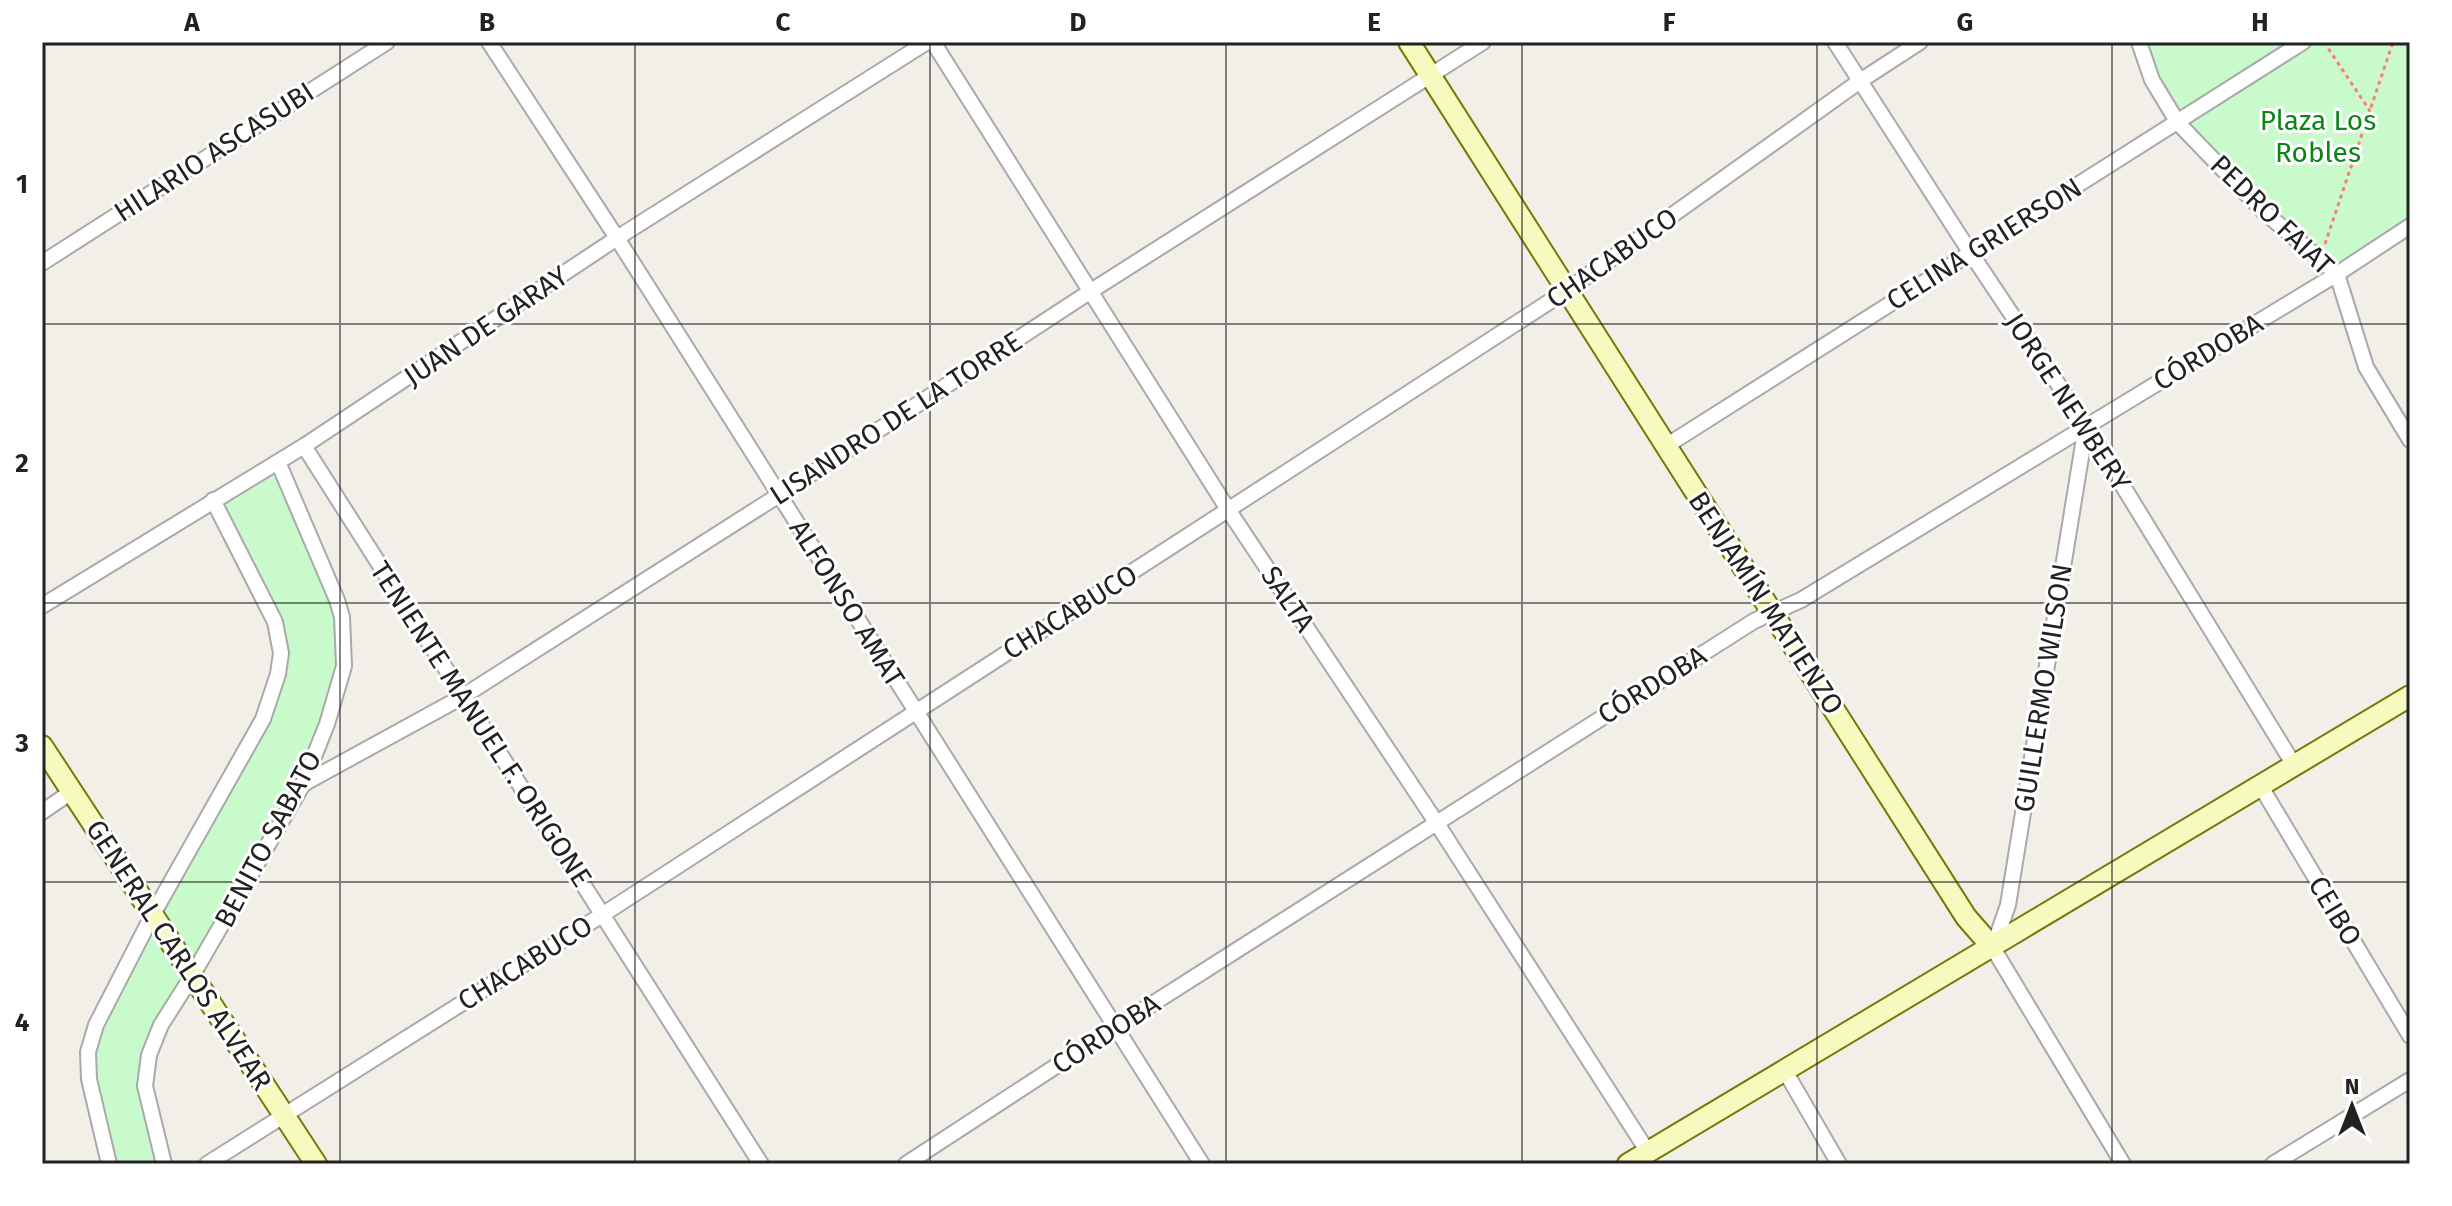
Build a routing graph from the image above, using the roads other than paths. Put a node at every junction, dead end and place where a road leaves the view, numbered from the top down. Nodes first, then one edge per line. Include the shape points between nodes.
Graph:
1 (387, 42) edge
2 (489, 42) edge
3 (927, 42) edge
4 (933, 42) edge
5 (1409, 42) edge
6 (1483, 42) edge
7 (1835, 42) edge
8 (1920, 42) edge
9 (2139, 42) edge
10 (2303, 42) edge
11 (1430, 75) junction
12 (1860, 81) junction
13 (2178, 123) junction
14 (2410, 226) edge
15 (617, 238) junction
16 (1970, 252) junction
17 (42, 263) edge
18 (2337, 274) junction
19 (1091, 291) junction
20 (1566, 291) junction
21 (2086, 426) junction
22 (2410, 440) edge
23 (304, 446) junction
24 (1666, 446) junction
25 (278, 462) junction
26 (779, 495) junction
27 (213, 500) junction
28 (1229, 511) junction
29 (42, 606) edge
30 (1772, 613) junction
31 (2410, 696) edge
32 (462, 697) junction
33 (915, 710) junction
34 (42, 746) edge
35 (2294, 765) junction
36 (303, 784) junction
37 (2260, 785) junction
38 (71, 792) junction
39 (42, 812) edge
40 (1436, 822) junction
41 (153, 914) junction
42 (602, 915) junction
43 (1993, 948) junction
44 (192, 976) junction
45 (1116, 1027) junction
46 (2410, 1036) edge
47 (1785, 1071) junction
48 (2410, 1080) edge
49 (285, 1115) junction
50 (1648, 1152) junction
51 (109, 1164) edge
52 (164, 1164) edge
53 (207, 1164) edge
54 (316, 1164) edge
55 (761, 1164) edge
56 (906, 1164) edge
57 (1202, 1164) edge
58 (1628, 1164) edge
59 (1839, 1164) edge
60 (2123, 1164) edge
61 (2273, 1164) edge

1 - 17 street, HILARIO ASCASUBI
2 - 15 street, ALFONSO AMAT
3 - 15 street, JUAN DE GARAY
4 - 19 street, SALTA
5 - 11 street, BENJAMÍN MATIENZO
6 - 11 street, LISANDRO DE LA TORRE
7 - 12 street, JORGE NEWBERY
8 - 12 street, CHACABUCO
9 - 13 street, PEDRO FAIAT via 2152,80
10 - 13 street, CELINA GRIERSON
11 - 19 street, LISANDRO DE LA TORRE
11 - 20 street, BENJAMÍN MATIENZO
12 - 16 street, JORGE NEWBERY
12 - 20 street, CHACABUCO
13 - 16 street, CELINA GRIERSON
13 - 18 street, PEDRO FAIAT via 2263,211
14 - 18 street, CÓRDOBA
15 - 23 street, JUAN DE GARAY
15 - 26 street, ALFONSO AMAT
16 - 21 street, JORGE NEWBERY
16 - 24 street, CELINA GRIERSON
18 - 21 street, CÓRDOBA
18 - 22 street, PEDRO FAIAT via 2366,367
19 - 26 street, LISANDRO DE LA TORRE
19 - 28 street, SALTA
20 - 24 street, BENJAMÍN MATIENZO
20 - 28 street, CHACABUCO
21 - 30 street, CÓRDOBA
21 - 35 street, JORGE NEWBERY
21 - 43 street, GUILLERMO WILSON via 2008,905
23 - 25 street, JUAN DE GARAY
23 - 32 street, TENIENTE MANUEL F. ORIGONE
24 - 30 street, BENJAMÍN MATIENZO
25 - 27 street, JUAN DE GARAY
25 - 36 street, BENITO SABATO via 327,572 345,646 340,687
26 - 32 street, LISANDRO DE LA TORRE
26 - 33 street, ALFONSO AMAT
27 - 29 street, JUAN DE GARAY
27 - 41 street via 275,622 281,653 278,674 263,719
28 - 33 street, CHACABUCO
28 - 40 street, SALTA
30 - 40 street, CÓRDOBA
30 - 43 street, BENJAMÍN MATIENZO via 1966,917
31 - 35 street
32 - 36 street, LISANDRO DE LA TORRE
32 - 42 street, TENIENTE MANUEL F. ORIGONE
33 - 42 street, CHACABUCO
33 - 45 street, ALFONSO AMAT
34 - 38 street, GENERAL CARLOS ALVEAR
35 - 37 street
36 - 44 street, BENITO SABATO
37 - 43 street
37 - 46 street, CEIBO
38 - 39 street
38 - 41 street, GENERAL CARLOS ALVEAR
40 - 45 street, CÓRDOBA
40 - 50 street, SALTA
41 - 44 street, GENERAL CARLOS ALVEAR
41 - 51 street via 96,1025 88,1052
42 - 49 street, CHACABUCO
42 - 55 street, TENIENTE MANUEL F. ORIGONE
43 - 47 street
43 - 60 street, BENJAMÍN MATIENZO
44 - 49 street, GENERAL CARLOS ALVEAR
44 - 52 street, BENITO SABATO via 149,1055 145,1086
45 - 56 street, CÓRDOBA
45 - 57 street, ALFONSO AMAT
47 - 50 street
47 - 59 street
48 - 61 street
49 - 53 street, CHACABUCO
49 - 54 street, GENERAL CARLOS ALVEAR
50 - 58 street

